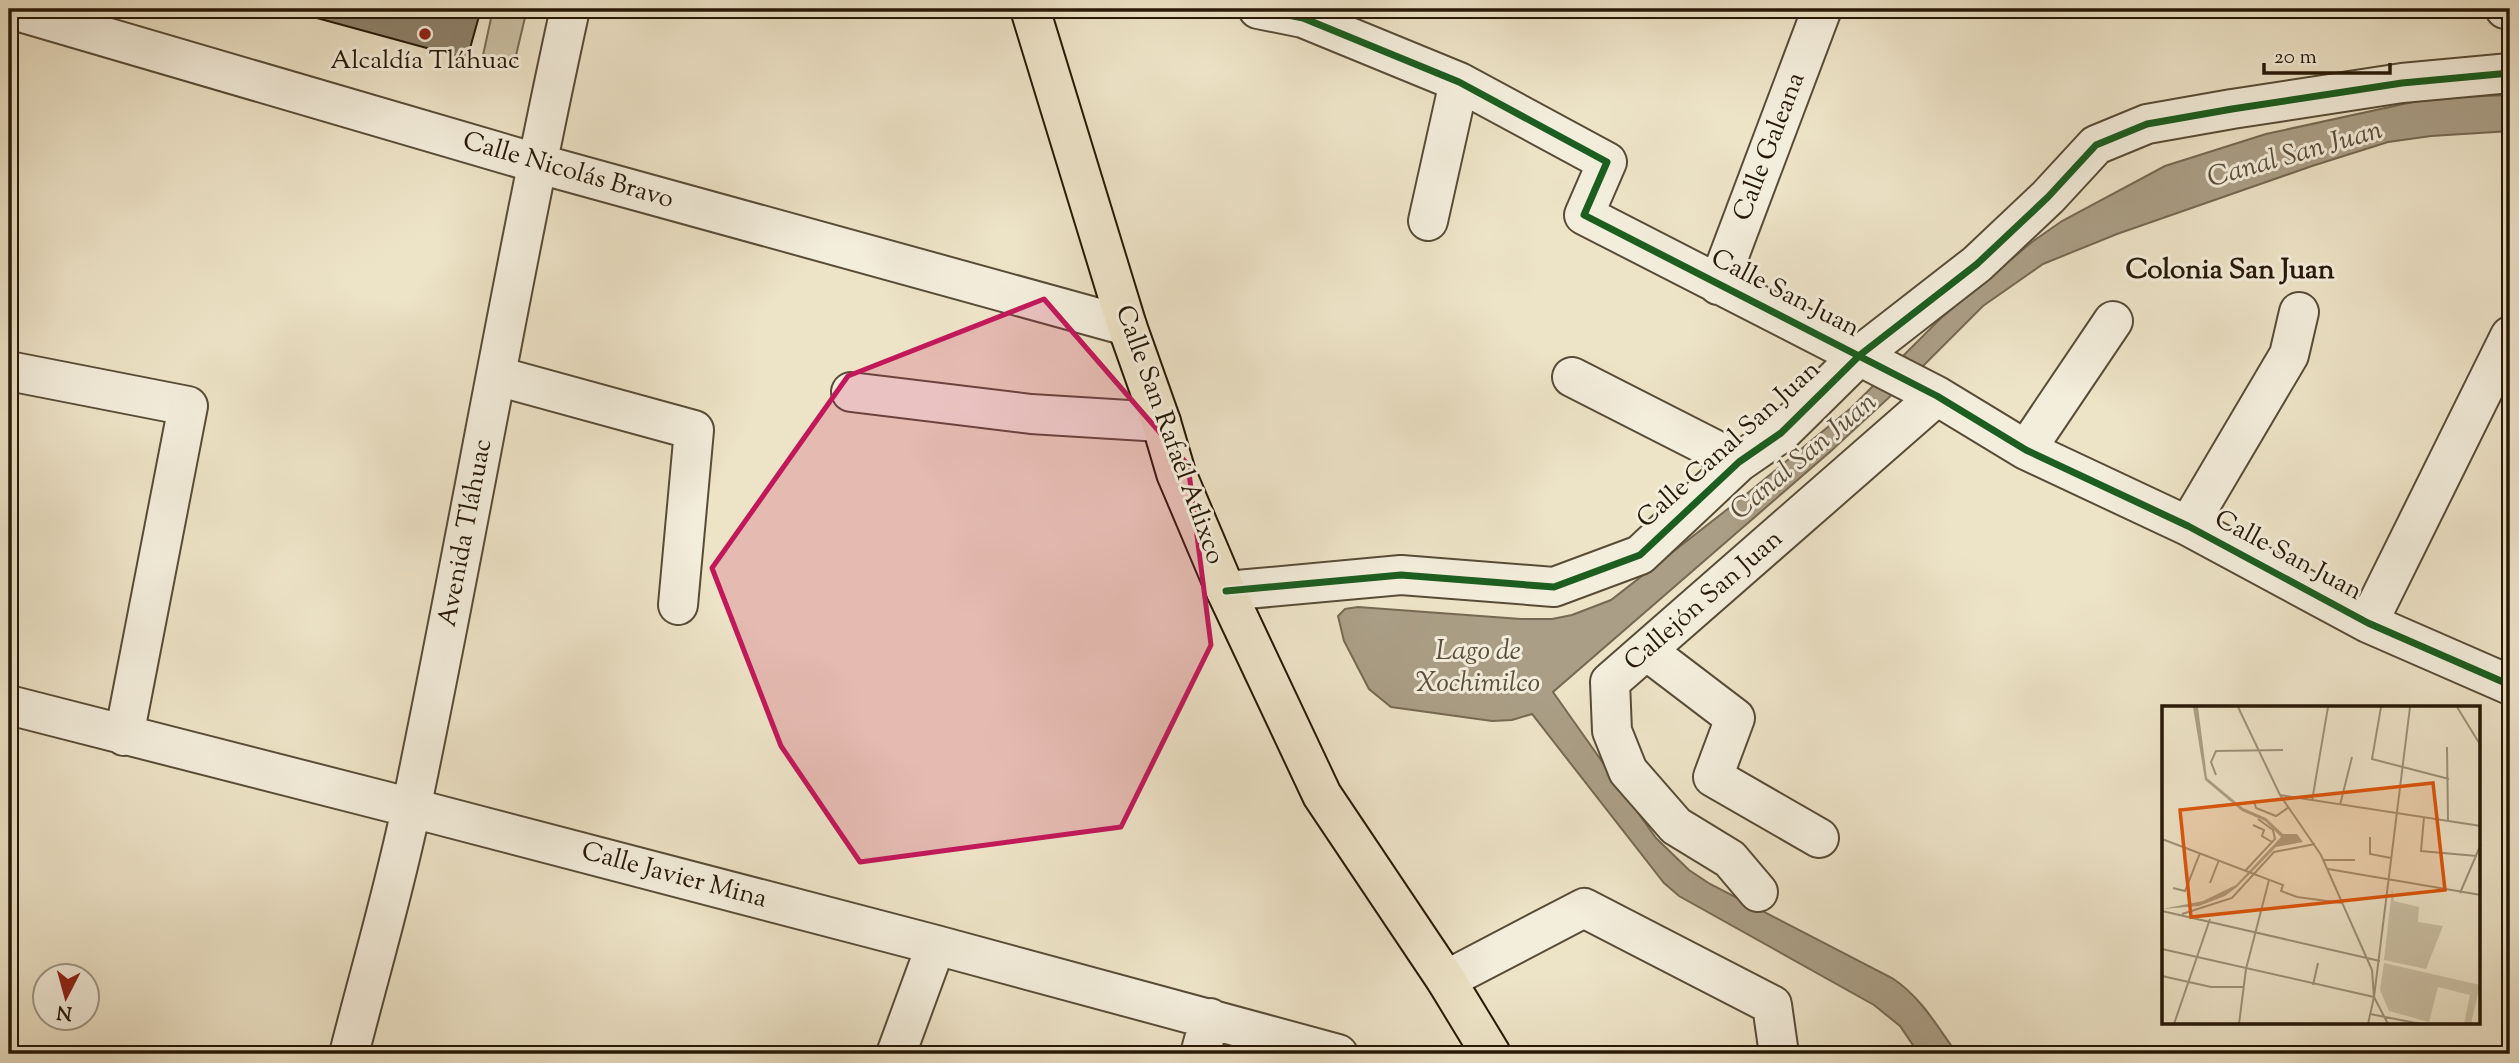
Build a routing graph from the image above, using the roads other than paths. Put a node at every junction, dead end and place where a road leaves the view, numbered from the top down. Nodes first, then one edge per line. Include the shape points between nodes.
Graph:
1 (10, 9) edge
2 (570, 9) edge
3 (1030, 9) edge
4 (1258, 9) edge
5 (1822, 9) edge
6 (2505, 9) edge
7 (2510, 10) edge
8 (2510, 73) edge
9 (1459, 82) junction
10 (536, 163) junction
11 (1428, 221) dead end
12 (1718, 285) junction
13 (2299, 312) dead end
14 (2113, 321) dead end
15 (1127, 326) junction
16 (2510, 336) edge
17 (1860, 355) junction
18 (9, 371) edge
19 (497, 376) junction
20 (1572, 377) dead end
21 (851, 392) dead end
22 (1937, 396) junction
23 (1161, 422) junction
24 (2026, 450) junction
25 (1739, 462) junction
26 (2188, 526) junction
27 (1226, 591) junction
28 (678, 605) dead end
29 (2368, 623) junction
30 (1647, 651) junction
31 (2510, 685) edge
32 (9, 705) edge
33 (124, 736) junction
34 (412, 808) junction
35 (1819, 838) dead end
36 (1758, 892) dead end
37 (936, 945) junction
38 (1446, 980) junction
39 (1205, 1036) edge
40 (349, 1054) edge
41 (896, 1054) edge
42 (1338, 1054) edge
43 (1491, 1054) edge
44 (1779, 1054) edge

1 - 10 street, Calle Nicolás Bravo
2 - 10 street, Avenida Tláhuac
3 - 15 main road, Calle San Rafaél Atlixco
4 - 9 street, Calle San Juan via 1303,18
5 - 12 street, Calle Galeana
6 - 7 street
8 - 17 street, Calle Canal San Juan via 2402,83 2220,111 2147,124 2096,145 2048,198 1977,264
9 - 11 street
9 - 12 street, Calle San Juan via 1607,162 1584,215
10 - 15 street, Calle Nicolás Bravo
10 - 19 street, Avenida Tláhuac
12 - 17 street, Calle San Juan
13 - 26 street via 2289,355
14 - 24 street
15 - 23 main road, Calle San Rafaél Atlixco
16 - 29 street
17 - 22 street, Calle San Juan
17 - 25 street, Calle Canal San Juan via 1781,433
18 - 33 street via 188,406
19 - 28 street via 694,430
19 - 34 street, Avenida Tláhuac
20 - 25 street
21 - 23 street via 1031,414
22 - 24 street, Calle San Juan
22 - 30 street, Callejón San Juan
23 - 27 main road, Calle San Rafaél Atlixco via 1176,473
24 - 26 street, Calle San Juan
25 - 27 street, Calle Canal San Juan via 1640,555 1554,587 1401,575
26 - 29 street, Calle San Juan
27 - 38 main road, Calle San Rafaél Atlixco via 1322,795
29 - 31 street, Calle San Juan
30 - 35 street via 1735,718 1713,777
30 - 36 street, Callejón San Juan via 1610,682 1612,731 1628,771 1676,825 1730,859
32 - 33 street, Calle Javier Mina
33 - 34 street, Calle Javier Mina
34 - 37 street, Calle Javier Mina
34 - 40 street, Avenida Tláhuac
37 - 39 street, Calle Javier Mina
37 - 41 street
38 - 43 main road, Calle San Rafaél Atlixco
38 - 44 street via 1584,908 1772,1004
39 - 42 street, Calle Javier Mina

